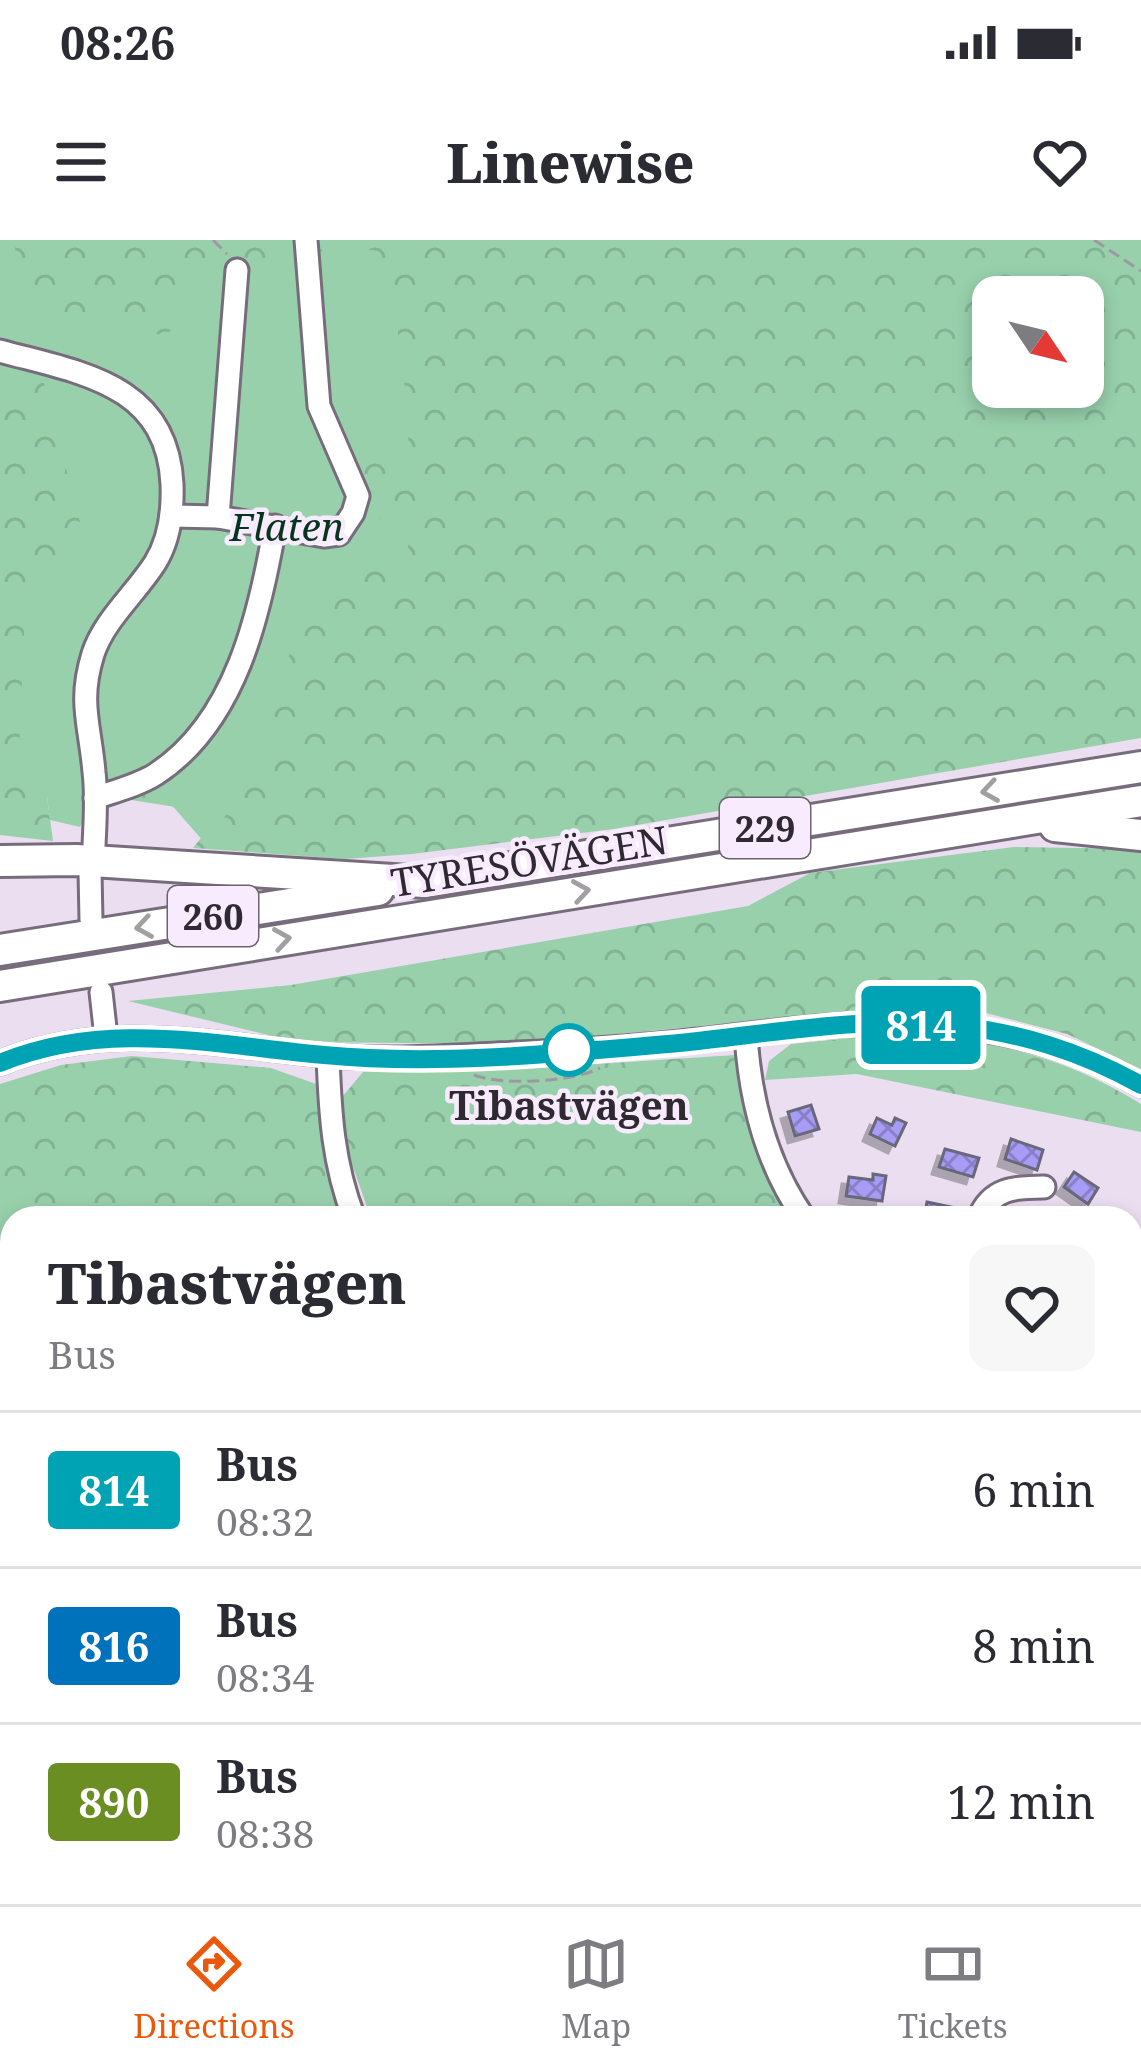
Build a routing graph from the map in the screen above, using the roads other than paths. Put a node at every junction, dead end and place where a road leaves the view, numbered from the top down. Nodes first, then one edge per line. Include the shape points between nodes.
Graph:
1 (306, 240) edge
2 (237, 270) dead end
3 (0, 351) edge
4 (173, 516) junction
5 (218, 518) junction
6 (275, 526) junction
7 (1141, 767) edge
8 (95, 798) junction
9 (1141, 801) edge
10 (1007, 822) junction
11 (1141, 835) edge
12 (94, 846) dead end
13 (0, 861) edge
14 (90, 872) dead end
15 (425, 882) junction
16 (91, 920) dead end
17 (0, 950) edge
18 (4, 984) edge
19 (101, 992) dead end
20 (746, 1035) junction
21 (106, 1037) junction
22 (328, 1056) junction
23 (0, 1063) edge
24 (1141, 1085) edge
25 (1044, 1187) dead end
26 (350, 1206) edge
27 (797, 1206) edge
28 (986, 1206) edge

1 - 6 street via 319,406 358,496 339,534
2 - 5 street
3 - 4 street via 97,377 139,404 159,425 171,464
4 - 5 street
4 - 8 street via 158,560 94,650 83,701
5 - 6 street
6 - 8 street via 262,604 212,714 152,777
7 -> 15 highway, TYRESÖVÄGEN / 229
8 - 12 street
9 - 10 highway, TYRESÖVÄGEN / 229
10 - 11 highway
18 -> 10 highway, TYRESÖVÄGEN / 229
13 - 15 highway, TYRESÖVÄGEN / 229
14 - 16 street
15 -> 17 highway, 260
19 - 21 street
20 - 22 street via 507,1054
20 - 24 street via 947,1025 1080,1053
20 - 27 street via 760,1123
21 - 22 street
21 - 23 street
22 - 26 street via 330,1125
25 - 28 street via 1001,1192

